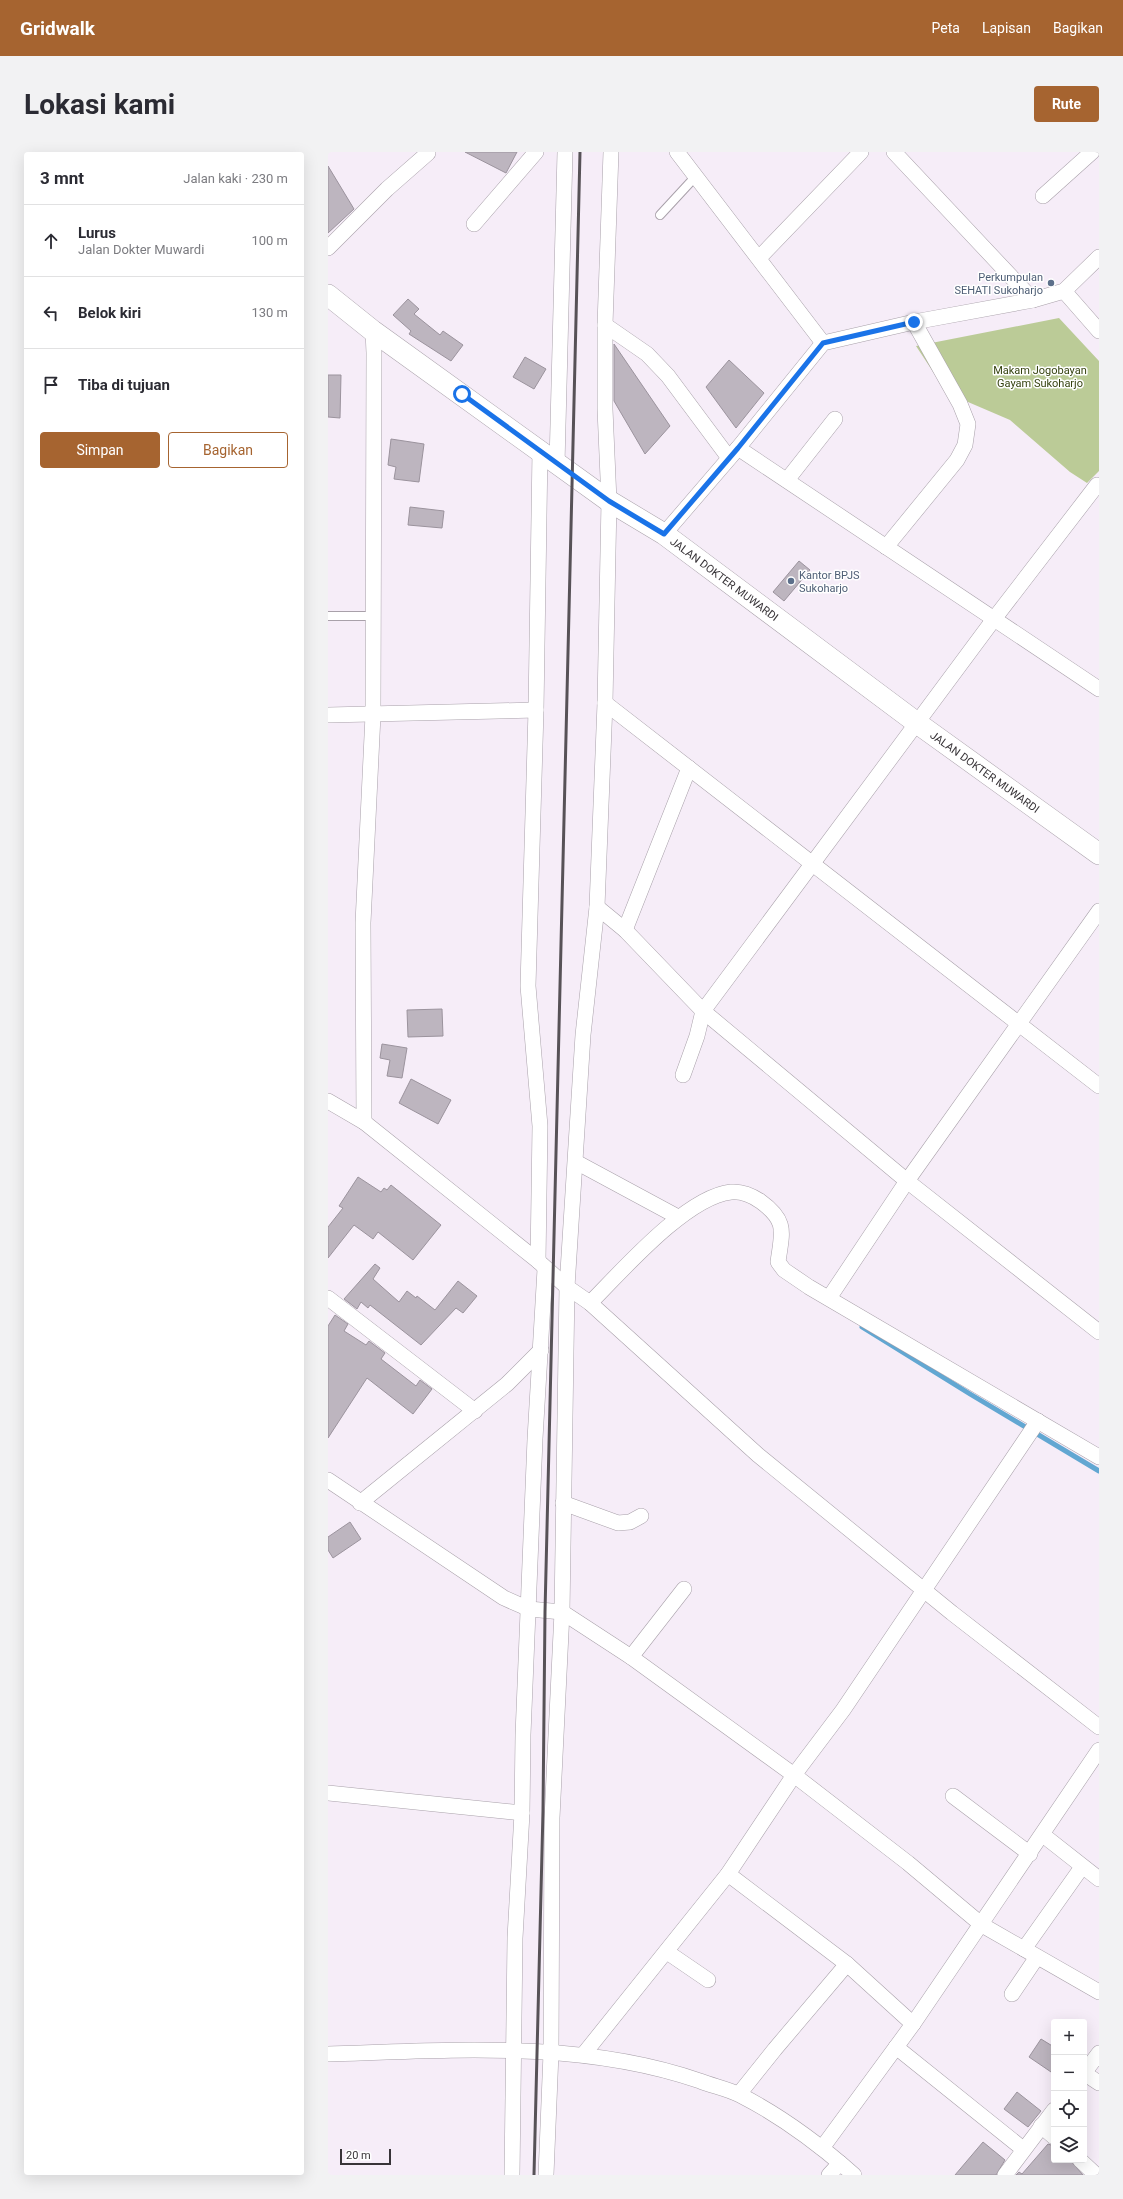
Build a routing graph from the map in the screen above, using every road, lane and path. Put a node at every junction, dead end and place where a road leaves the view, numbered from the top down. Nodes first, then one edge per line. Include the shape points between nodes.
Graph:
1 (536, 152) edge
2 (611, 152) edge
3 (677, 152) edge
4 (861, 152) edge
5 (894, 152) edge
6 (1092, 152) edge
7 (428, 153) dead end
8 (562, 154) edge
9 (696, 176) junction
10 (1043, 196) dead end
11 (660, 215) dead end
12 (474, 224) dead end
13 (328, 248) edge
14 (1099, 257) edge
15 (758, 258) junction
16 (1064, 291) junction
17 (328, 295) edge
18 (1033, 300) junction
19 (914, 322) junction
20 (605, 325) junction
21 (373, 331) junction
22 (1099, 331) edge
23 (823, 343) junction
24 (835, 419) dead end
25 (540, 451) junction
26 (734, 453) junction
27 (557, 464) junction
28 (787, 480) junction
29 (1097, 485) dead end
30 (609, 501) junction
31 (664, 534) junction
32 (886, 547) junction
33 (328, 616) edge
34 (374, 616) junction
35 (994, 619) junction
36 (1099, 689) edge
37 (605, 703) junction
38 (536, 710) junction
39 (328, 715) edge
40 (373, 715) junction
41 (917, 723) junction
42 (689, 768) junction
43 (1099, 854) edge
44 (812, 864) junction
45 (598, 907) junction
46 (1099, 911) edge
47 (625, 930) junction
48 (703, 1011) junction
49 (1019, 1024) junction
50 (683, 1075) dead end
51 (1099, 1086) edge
52 (328, 1101) edge
53 (364, 1122) junction
54 (576, 1162) junction
55 (907, 1181) junction
56 (678, 1218) junction
57 (541, 1265) junction
58 (567, 1287) junction
59 (328, 1298) edge
60 (829, 1298) junction
61 (590, 1302) junction
62 (1099, 1332) edge
63 (540, 1350) junction
64 (475, 1411) junction
65 (1033, 1427) junction
66 (1099, 1457) edge
67 (328, 1480) edge
68 (360, 1503) junction
69 (563, 1503) junction
70 (641, 1516) dead end
71 (684, 1589) dead end
72 (925, 1590) junction
73 (529, 1609) junction
74 (562, 1612) junction
75 (630, 1657) junction
76 (1099, 1727) edge
77 (1099, 1750) edge
78 (794, 1775) junction
79 (328, 1793) edge
80 (953, 1796) dead end
81 (522, 1813) junction
82 (1043, 1835) junction
83 (1030, 1854) junction
84 (1082, 1867) junction
85 (728, 1874) junction
86 (1099, 1879) edge
87 (982, 1925) junction
88 (1024, 1949) junction
89 (667, 1952) junction
90 (1037, 1957) junction
91 (847, 1964) junction
92 (708, 1980) dead end
93 (1099, 1992) edge
94 (1012, 1994) dead end
95 (913, 2024) junction
96 (896, 2047) junction
97 (514, 2050) junction
98 (551, 2053) junction
99 (1099, 2053) edge
100 (328, 2054) edge
101 (583, 2055) junction
102 (1087, 2069) edge
103 (1087, 2075) edge
104 (1099, 2083) edge
105 (740, 2094) junction
106 (1051, 2114) edge
107 (1041, 2126) junction
108 (1051, 2134) edge
109 (822, 2148) junction
110 (1023, 2149) junction
111 (840, 2163) junction
112 (1083, 2163) edge
113 (512, 2175) edge
114 (546, 2175) edge
115 (829, 2175) edge
116 (854, 2175) edge
117 (1005, 2175) edge
118 (1096, 2175) edge

1 - 12 street
2 - 20 street
3 - 9 street
4 - 15 street
5 - 18 street
6 - 10 street
7 - 13 street via 387,189
8 - 27 street
9 - 11 lane
9 - 15 street
14 - 16 street
15 - 23 street
16 - 18 street
16 - 22 street
17 - 21 main road, JALAN DOKTER MUWARDI
18 - 19 street
19 - 23 street
19 - 32 street via 960,404 968,424 965,445 957,460
20 - 26 street via 647,354
20 - 30 street
21 - 25 main road, JALAN DOKTER MUWARDI
21 - 34 street
23 - 26 street
24 - 28 street
25 - 27 main road, JALAN DOKTER MUWARDI
25 - 38 street
26 - 28 street
26 - 31 street
27 - 30 main road, JALAN DOKTER MUWARDI
28 - 32 street
29 - 35 street
30 - 31 main road, JALAN DOKTER MUWARDI
30 - 37 street
31 - 41 main road, JALAN DOKTER MUWARDI
32 - 35 street
33 - 34 lane
34 - 40 street
35 - 36 street
35 - 41 street
37 - 42 street
37 - 45 street
38 - 40 street
38 - 57 street via 528,986 540,1126
39 - 40 street
40 - 53 street via 363,923
41 - 43 main road, JALAN DOKTER MUWARDI
41 - 44 street
42 - 44 street
42 - 47 street
44 - 48 street
44 - 49 street
45 - 47 street
45 - 54 street via 583,1035
46 - 49 street
47 - 48 street
48 - 50 street
48 - 55 street
49 - 51 street
49 - 55 street
52 - 53 street
53 - 57 street
54 - 56 street
54 - 58 street
55 - 60 street
55 - 62 street
56 - 60 street via 704,1200 732,1192 754,1197 770,1210 780,1224 783,1233 778,1262 780,1266 797,1280
56 - 61 street
57 - 58 street
57 - 63 street
58 - 61 street
58 - 69 street
59 - 64 street
60 - 65 street
61 - 72 street via 758,1455
63 - 64 street via 508,1384
63 - 73 street
64 - 68 street
65 - 66 street
65 - 72 street
67 - 68 street
68 - 73 street via 504,1598
69 - 70 street via 618,1523 630,1522
69 - 74 street
71 - 75 street
72 - 76 street
72 - 78 street via 843,1710
73 - 74 street
73 - 81 street
74 - 75 street
74 - 98 street via 552,1818
75 - 78 street
77 - 82 street
78 - 85 street
78 - 87 street
79 - 81 street
80 - 83 street
81 - 97 street via 515,1938
82 - 83 street
82 - 84 street
83 - 87 street
84 - 86 street
84 - 88 street
85 - 89 street
85 - 91 street
87 - 88 street
87 - 95 street
88 - 90 street
89 - 92 street
89 - 101 street
90 - 93 street
90 - 94 street
91 - 95 street
91 - 105 street
95 - 96 street
96 - 109 street
96 - 110 street
97 - 98 street
97 - 100 street
97 - 113 street
98 - 101 street
98 - 114 street
99 - 102 street
101 - 105 street via 665,2069
103 - 104 street
105 - 109 street
106 - 107 street
107 - 108 street
107 - 110 street
109 - 111 street
110 - 117 street
111 - 115 street
111 - 116 street
112 - 118 street

